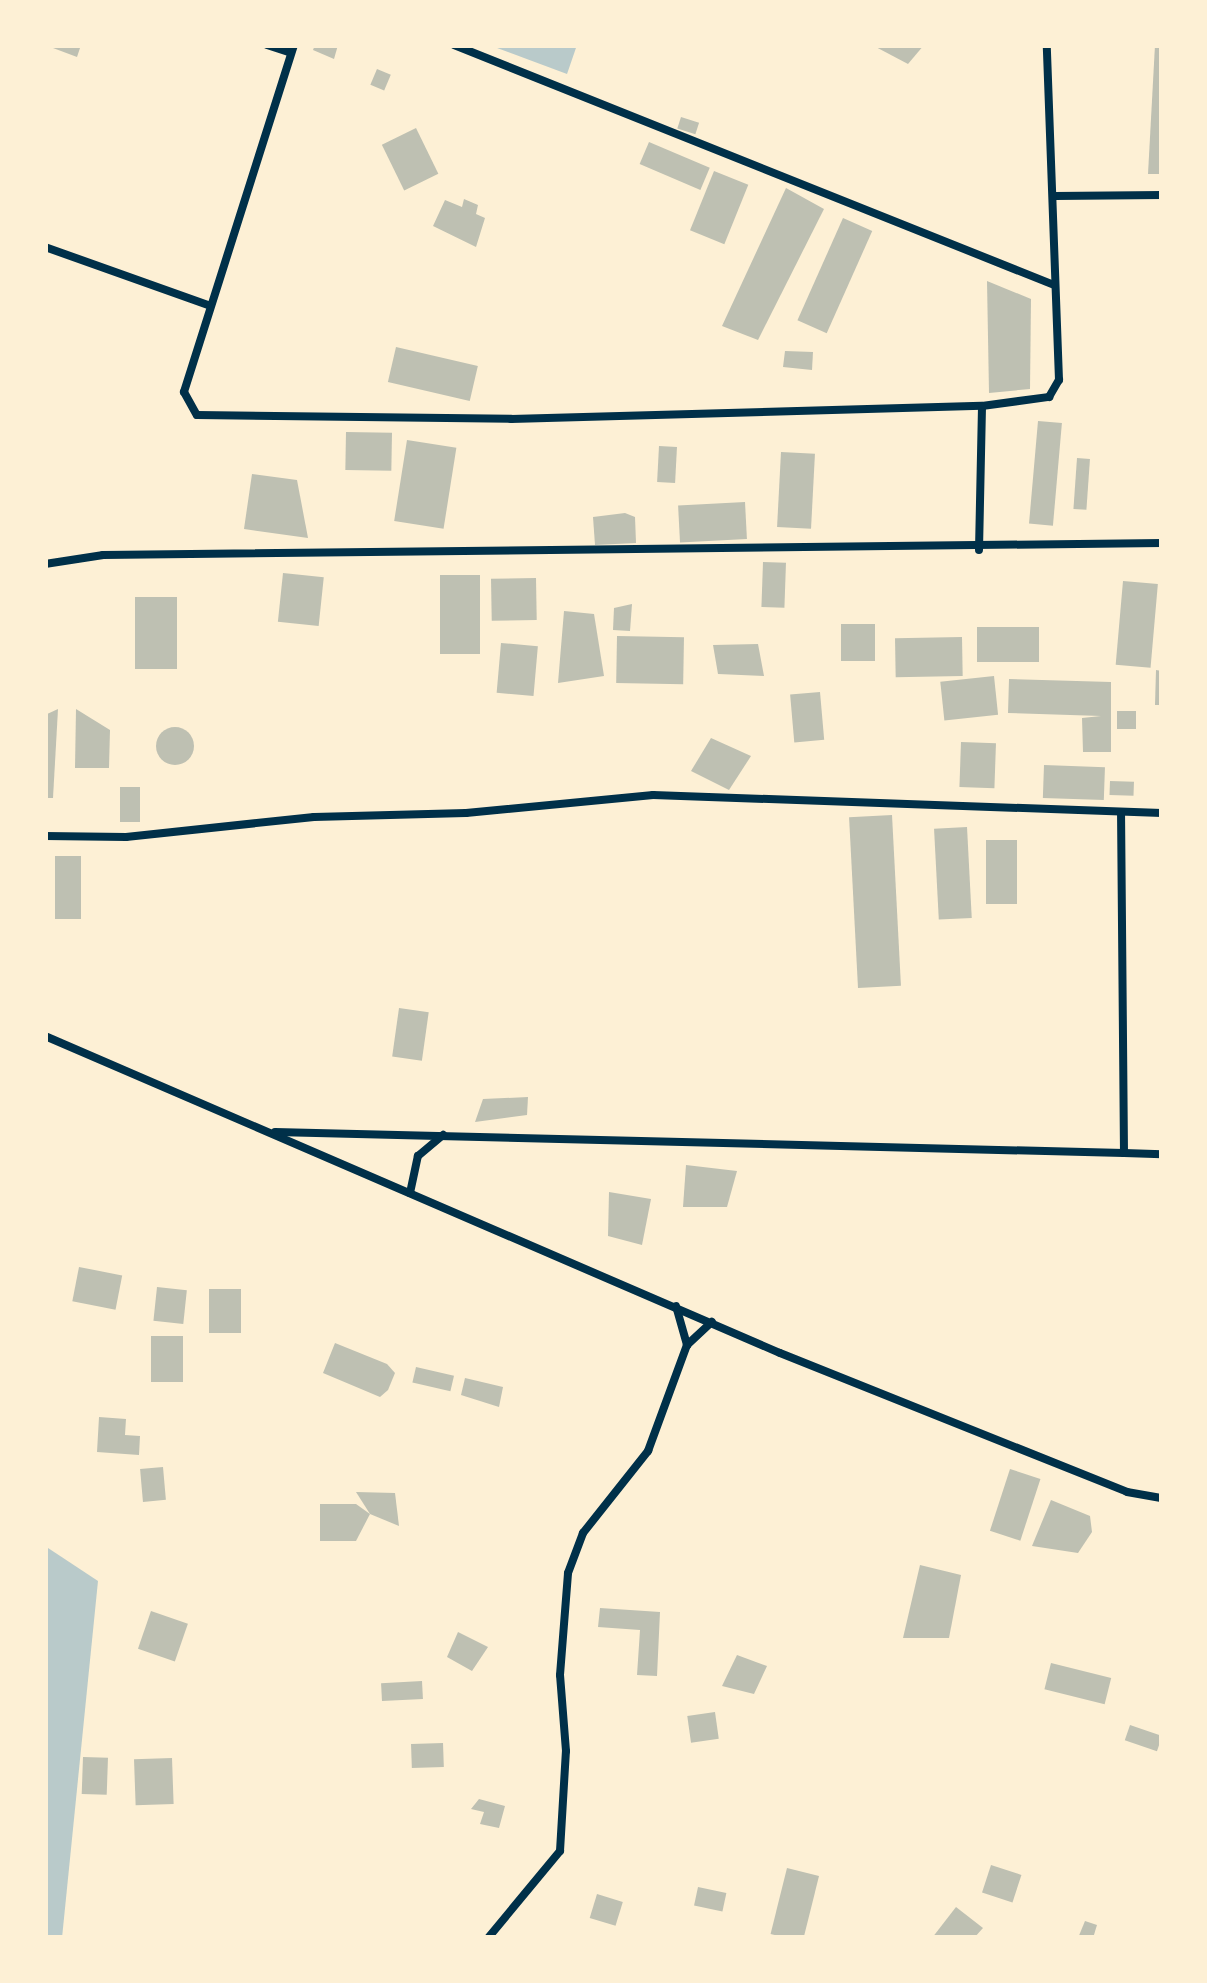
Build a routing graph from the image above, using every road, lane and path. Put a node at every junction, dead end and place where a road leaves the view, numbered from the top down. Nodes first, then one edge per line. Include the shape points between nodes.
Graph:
1 (266, 45) edge
2 (454, 45) edge
3 (1046, 45) edge
4 (293, 49) edge
5 (1162, 195) edge
6 (1056, 196) junction
7 (45, 247) edge
8 (1054, 285) junction
9 (208, 305) junction
10 (982, 406) junction
11 (1162, 544) edge
12 (979, 550) junction
13 (45, 564) edge
14 (1120, 812) junction
15 (1162, 813) edge
16 (45, 836) edge
17 (45, 1036) edge
18 (268, 1132) junction
19 (443, 1135) junction
20 (1124, 1153) junction
21 (1162, 1154) edge
22 (410, 1193) junction
23 (676, 1306) junction
24 (712, 1322) junction
25 (687, 1344) junction
26 (1162, 1498) edge
27 (488, 1938) edge

1 - 4 street
2 - 8 street
3 - 6 street
4 - 9 street
5 - 6 street
6 - 8 street
7 - 9 street
8 - 10 street via 1056,393
9 - 10 street via 184,392 197,416 511,420
10 - 12 street
11 - 12 street
12 - 13 street via 102,555
14 - 15 street
14 - 16 street via 653,795 466,813 314,817 126,837
14 - 20 street
17 - 18 street
18 - 19 street
18 - 22 street
19 - 20 street
19 - 22 street via 418,1156
20 - 21 street
22 - 23 street
23 - 24 street
23 - 25 street
24 - 25 street
24 - 26 street via 1126,1492
25 - 27 street via 648,1451 583,1533 568,1572 560,1675 566,1751 560,1851

